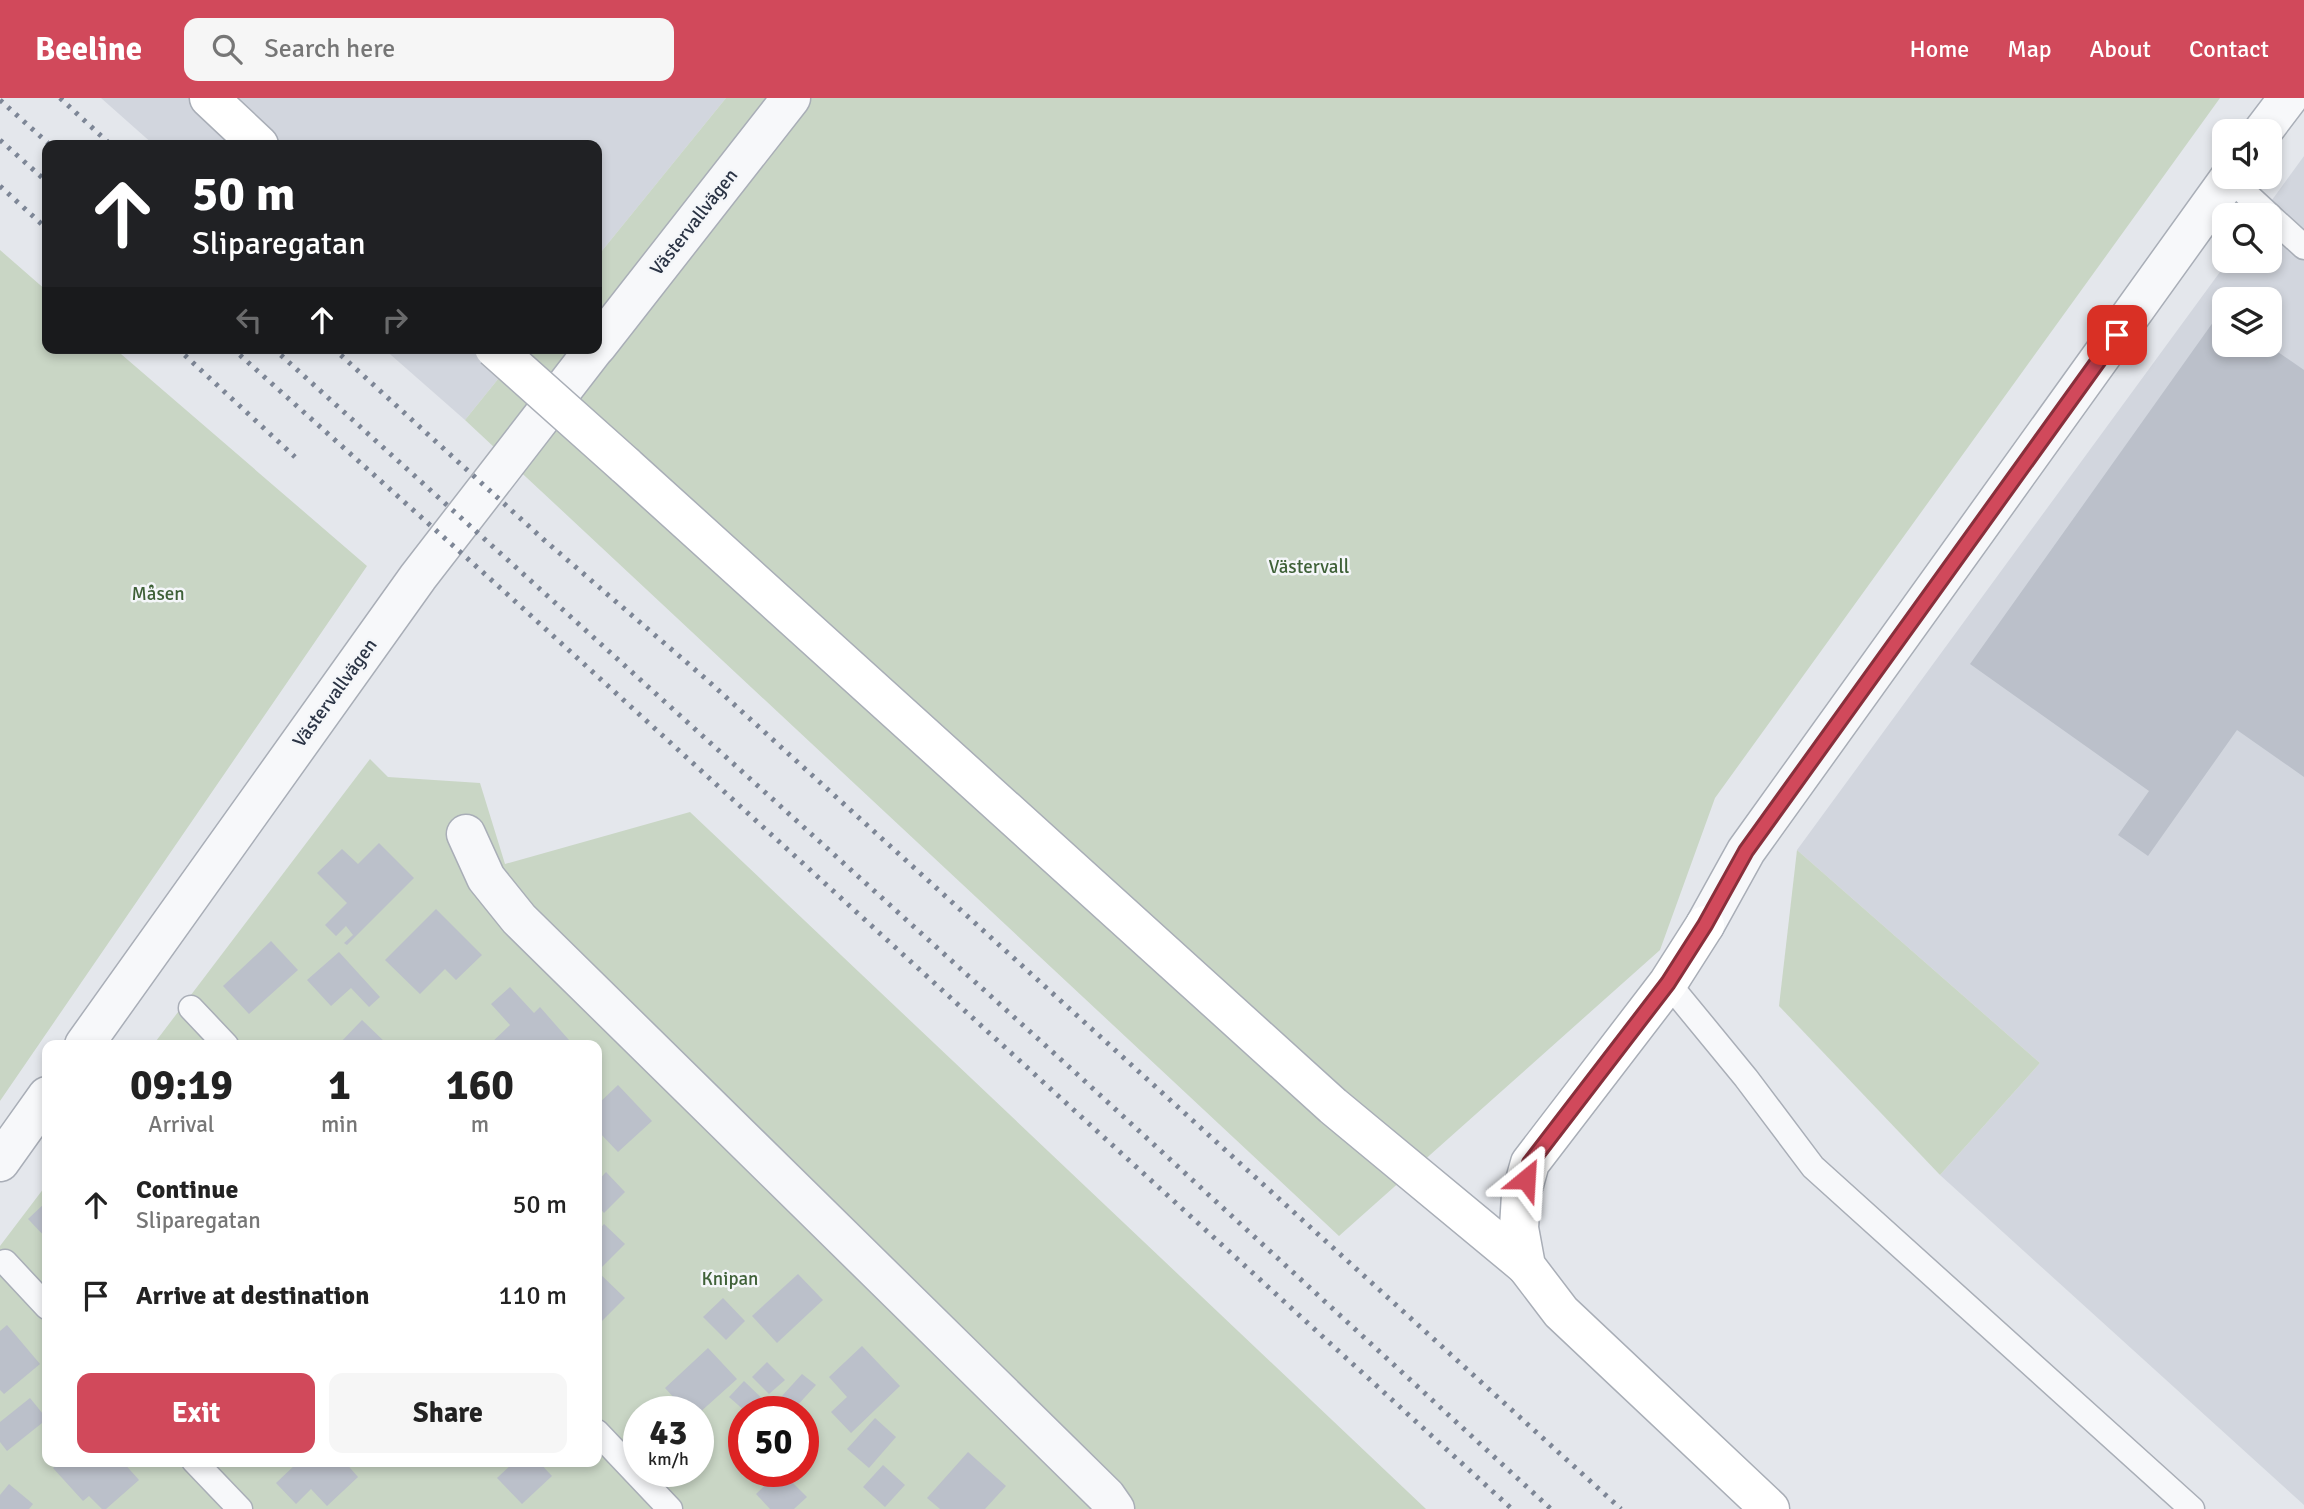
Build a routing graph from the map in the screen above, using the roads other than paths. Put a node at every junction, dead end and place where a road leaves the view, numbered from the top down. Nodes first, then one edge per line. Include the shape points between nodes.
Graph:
1 (209, 98) edge
2 (791, 98) edge
3 (2288, 98) edge
4 (2272, 119) edge
5 (254, 140) edge
6 (2221, 189) edge
7 (2241, 189) edge
8 (2257, 203) edge
9 (2282, 226) edge
10 (2304, 247) edge
11 (602, 339) edge
12 (501, 354) edge
13 (591, 354) edge
14 (466, 834) dead end
15 (1705, 925) joint
16 (1668, 983) junction
17 (191, 1008) dead end
18 (88, 1040) edge
19 (221, 1040) edge
20 (42, 1103) edge
21 (0, 1162) edge
22 (5, 1262) dead end
23 (1526, 1266) junction
24 (42, 1302) edge
25 (602, 1437) edge
26 (200, 1467) edge
27 (240, 1509) edge
28 (670, 1509) edge
29 (1115, 1509) edge
30 (1770, 1509) edge
31 (2192, 1509) edge

1 - 5 main road
2 - 11 street, Västervallvägen
3 - 4 street
6 - 15 street via 1746,851
7 - 8 lane
9 - 10 lane
12 - 23 main road, bridge via 1333,1106
13 - 18 street, Västervallvägen via 418,577
14 - 29 street via 486,878 519,919
15 - 16 main road
16 - 23 main road via 1530,1163 1521,1195 1519,1228
16 - 31 lane via 1813,1167
17 - 19 lane
20 - 21 street
22 - 24 lane
23 - 30 main road via 1561,1312
25 - 28 lane
26 - 27 lane

